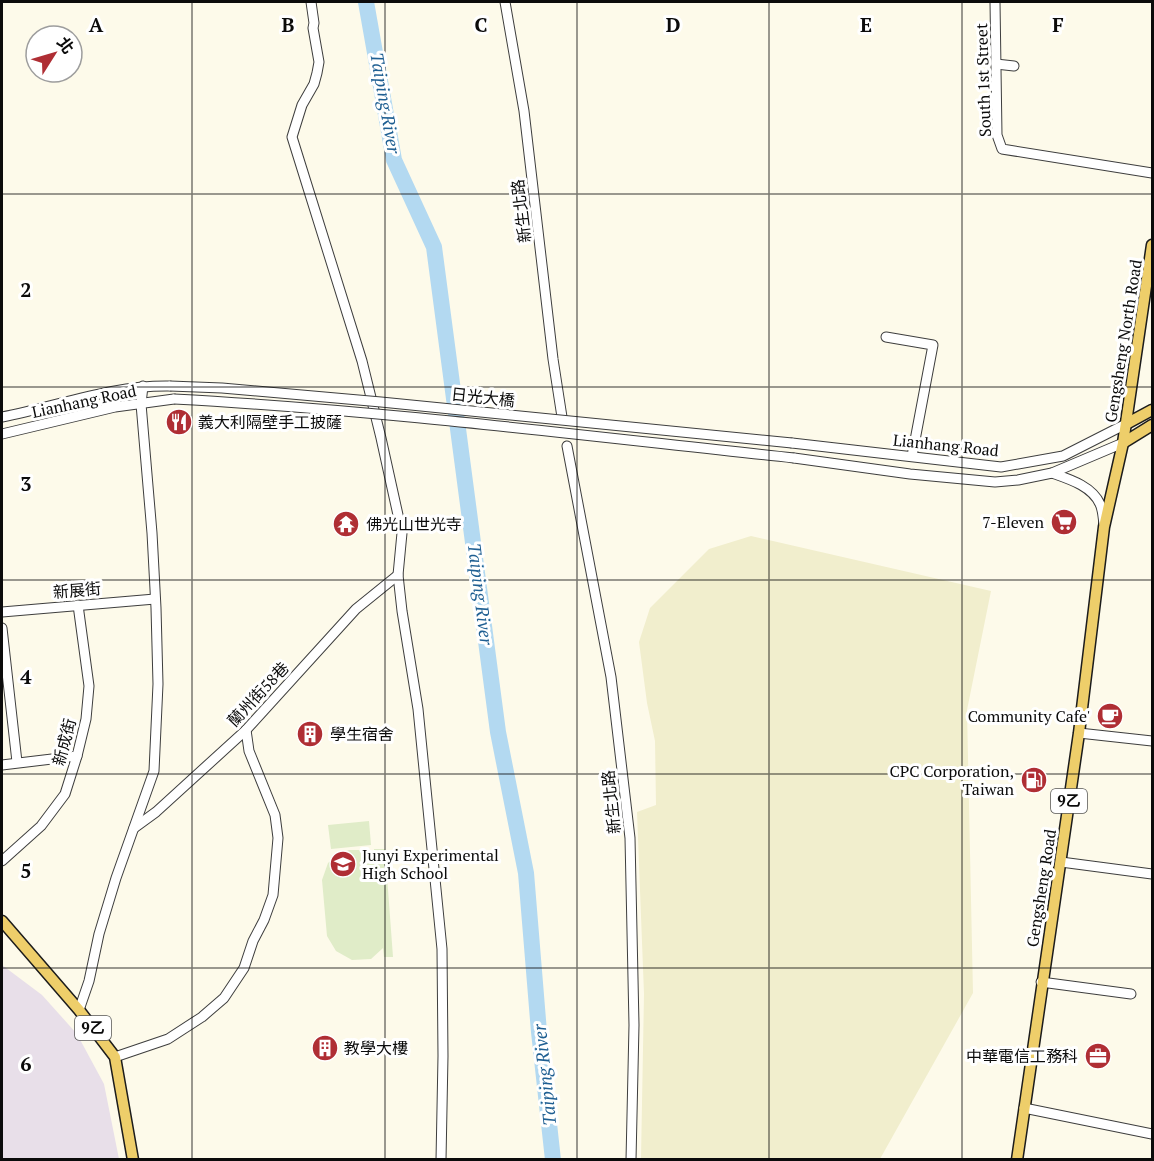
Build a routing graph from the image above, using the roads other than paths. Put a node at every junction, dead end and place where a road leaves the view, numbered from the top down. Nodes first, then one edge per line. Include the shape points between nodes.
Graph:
1 (311, 2) edge
2 (504, 2) edge
3 (995, 2) edge
4 (996, 64) junction
5 (1014, 66) dead end
6 (1152, 173) edge
7 (1152, 244) edge
8 (886, 337) dead end
9 (143, 386) junction
10 (170, 386) joint
11 (174, 399) joint
12 (141, 404) junction
13 (1152, 410) edge
14 (2, 417) edge
15 (562, 417) dead end
16 (1126, 424) junction
17 (1152, 425) edge
18 (2, 434) edge
19 (792, 443) joint
20 (1123, 443) junction
21 (567, 446) dead end
22 (912, 456) junction
23 (794, 458) joint
24 (986, 465) junction
25 (1052, 473) junction
26 (981, 481) junction
27 (1104, 527) junction
28 (398, 575) junction
29 (155, 599) junction
30 (78, 605) junction
31 (2, 612) edge
32 (2, 628) edge
33 (246, 730) junction
34 (1079, 733) junction
35 (1152, 741) edge
36 (77, 756) junction
37 (17, 762) junction
38 (2, 765) edge
39 (134, 828) junction
40 (2, 861) edge
41 (1061, 862) junction
42 (1152, 874) edge
43 (2, 921) edge
44 (1041, 982) junction
45 (1131, 994) dead end
46 (79, 1010) junction
47 (116, 1057) junction
48 (1024, 1108) junction
49 (1152, 1134) edge
50 (133, 1160) edge
51 (441, 1160) edge
52 (631, 1160) edge
53 (1017, 1160) edge

1 - 28 street via 319,62 292,137 362,361 381,438 402,534
2 - 15 street, 新生北路 via 524,111
3 - 4 street, South 1st Street
4 - 5 street
4 - 6 street, South 1st Street via 996,135 1002,150
7 - 16 main road, Gengsheng North Road / 9乙
8 - 22 street via 933,345
9 - 10 street, Lianhang Road
9 - 12 street
9 - 14 street, Lianhang Road
10 - 19 street, 日光大橋, bridge via 381,402
11 - 12 street, Lianhang Road
11 - 23 street, 日光大橋, bridge via 280,404
12 - 18 street, Lianhang Road
12 - 29 street
13 - 16 main road
16 - 20 main road, Gengsheng North Road / 9乙
16 - 24 street, Lianhang Road via 1063,456 1001,467
17 - 20 main road
19 - 22 street, Lianhang Road
20 - 25 street, Lianhang Road
20 - 27 main road, Gengsheng Road / 9乙
21 - 52 street, 新生北路 via 611,677 630,838 634,1025
22 - 24 street, Lianhang Road
23 - 26 street, Lianhang Road
24 - 26 street
25 - 26 street, Lianhang Road via 1018,480
25 - 27 street via 1090,491 1100,504
27 - 34 main road, Gengsheng Road / 9乙
28 - 33 street, 蘭州街58巷 via 356,609
28 - 51 street via 418,710 442,949
29 - 30 street, 新展街
29 - 39 street via 158,684 154,771
30 - 31 street, 新展街
30 - 36 street, 新成街 via 89,686
32 - 37 street
33 - 39 street, 蘭州街58巷
33 - 47 street via 249,751 275,815 278,838 273,895 264,920 244,968 224,998 168,1039
34 - 35 street
34 - 41 main road, Gengsheng Road / 9乙
36 - 37 street
36 - 40 street, 新成街 via 65,795 41,826
37 - 38 street
39 - 46 street
41 - 42 street
41 - 44 main road, Gengsheng Road / 9乙
43 - 46 main road, 9乙
44 - 45 street
44 - 48 main road, Gengsheng Road / 9乙
46 - 47 main road, 9乙
47 - 50 main road, 9乙
48 - 49 street
48 - 53 main road, Gengsheng Road / 9乙

